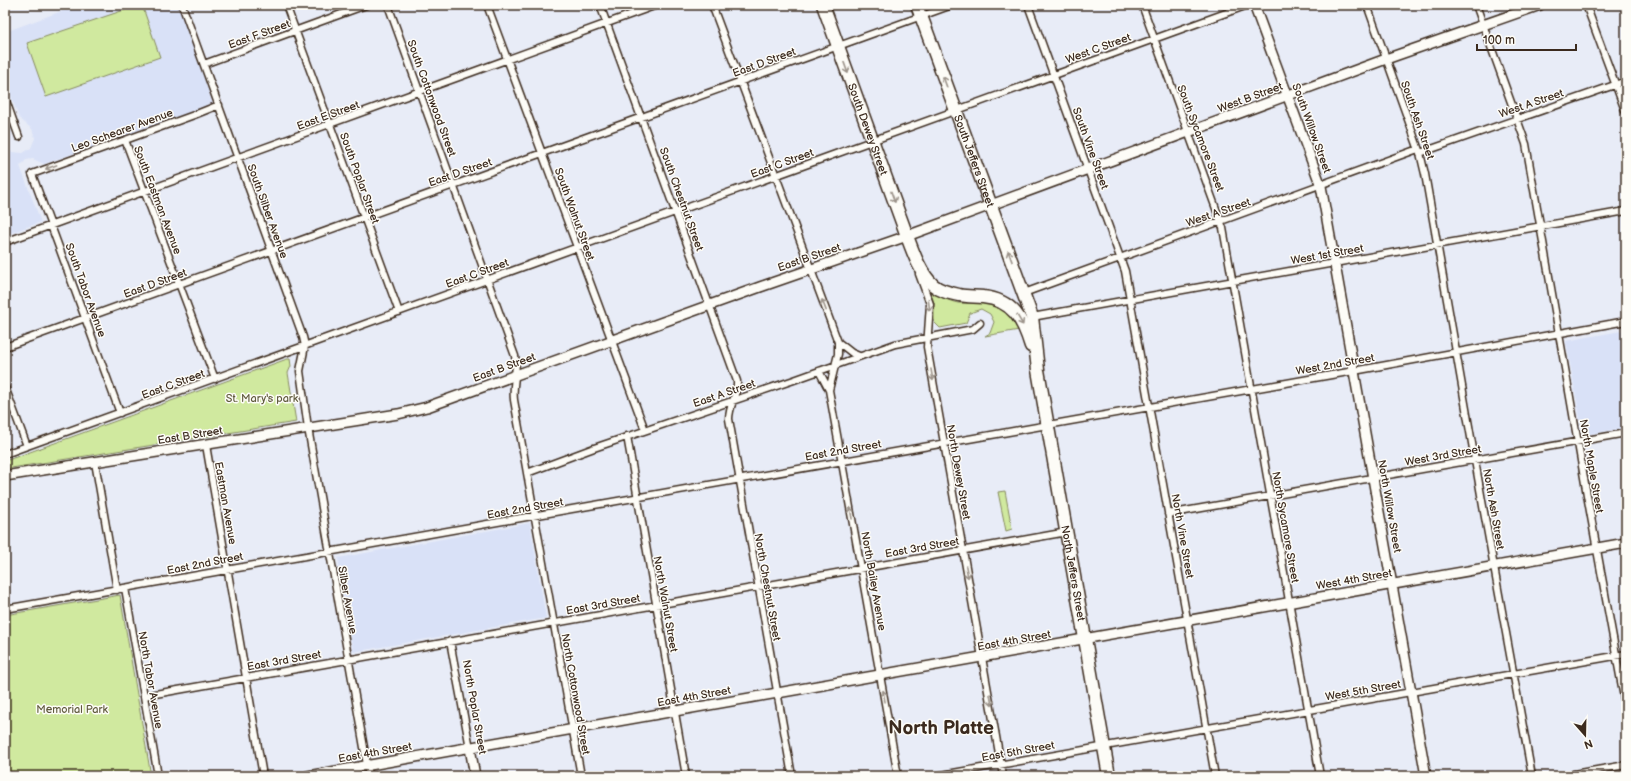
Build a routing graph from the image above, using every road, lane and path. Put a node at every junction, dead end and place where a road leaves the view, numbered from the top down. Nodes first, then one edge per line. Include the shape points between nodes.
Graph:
1 (182, 5) edge
2 (286, 5) edge
3 (366, 5) edge
4 (388, 5) edge
5 (487, 5) edge
6 (600, 5) edge
7 (657, 5) edge
8 (712, 5) edge
9 (823, 5) edge
10 (952, 5) edge
11 (1028, 5) edge
12 (1142, 5) edge
13 (1248, 5) edge
14 (1254, 5) edge
15 (1367, 5) edge
16 (1476, 5) edge
17 (1540, 5) edge
18 (1586, 5) edge
19 (919, 11) edge
20 (607, 23) junction
21 (1484, 25) junction
22 (296, 31) junction
23 (1154, 39) junction
24 (838, 46) junction
25 (1386, 59) junction
26 (508, 60) junction
27 (204, 64) junction
28 (1054, 75) junction
29 (1626, 81) edge
30 (740, 82) junction
31 (1616, 84) junction
32 (420, 92) junction
33 (1288, 96) junction
34 (5, 98) edge
35 (219, 104) junction
36 (956, 110) junction
37 (1626, 113) edge
38 (642, 118) junction
39 (1518, 118) junction
40 (330, 125) junction
41 (1188, 133) junction
42 (19, 137) dead end
43 (125, 140) junction
44 (872, 140) junction
45 (1419, 151) junction
46 (542, 154) junction
47 (239, 158) junction
48 (1088, 169) junction
49 (32, 174) joint
50 (776, 176) junction
51 (453, 185) junction
52 (1321, 186) junction
53 (145, 192) junction
54 (991, 205) junction
55 (1626, 211) edge
56 (676, 212) junction
57 (364, 216) junction
58 (1221, 222) junction
59 (51, 226) junction
60 (1540, 227) junction
61 (907, 236) junction
62 (5, 242) edge
63 (1437, 245) junction
64 (576, 248) junction
65 (272, 251) junction
66 (914, 252) junction
67 (1121, 258) junction
68 (1335, 263) junction
69 (811, 269) junction
70 (927, 278) joint
71 (487, 280) junction
72 (1232, 281) junction
73 (180, 285) junction
74 (1024, 293) junction
75 (1130, 299) junction
76 (709, 305) junction
77 (399, 312) junction
78 (1032, 317) junction
79 (86, 318) junction
80 (1626, 321) edge
81 (980, 323) dead end
82 (1558, 333) junction
83 (928, 337) junction
84 (611, 341) junction
85 (838, 342) junction
86 (305, 346) junction
87 (5, 347) edge
88 (1457, 352) junction
89 (859, 356) junction
90 (835, 364) junction
91 (1038, 370) junction
92 (819, 371) junction
93 (1354, 371) junction
94 (514, 376) junction
95 (215, 379) junction
96 (5, 387) edge
97 (1252, 388) junction
98 (829, 390) junction
99 (732, 401) junction
100 (1150, 406) junction
101 (120, 413) junction
102 (1047, 424) junction
103 (308, 428) junction
104 (645, 430) junction
105 (1626, 433) edge
106 (627, 436) junction
107 (1577, 442) junction
108 (944, 443) junction
109 (206, 445) junction
110 (27, 446) junction
111 (5, 454) edge
112 (841, 460) junction
113 (1475, 460) junction
114 (95, 462) junction
115 (527, 473) junction
116 (5, 476) edge
117 (1373, 478) junction
118 (739, 480) junction
119 (1270, 496) junction
120 (637, 498) junction
121 (1168, 514) junction
122 (535, 516) junction
123 (1067, 532) junction
124 (1626, 543) edge
125 (1597, 548) junction
126 (964, 550) junction
127 (329, 552) junction
128 (1494, 566) junction
129 (861, 568) junction
130 (227, 569) junction
131 (1392, 584) junction
132 (758, 587) junction
133 (125, 588) junction
134 (117, 590) junction
135 (1289, 603) junction
136 (656, 605) junction
137 (5, 609) edge
138 (1187, 621) junction
139 (554, 623) junction
140 (1085, 639) junction
141 (450, 642) junction
142 (1626, 654) edge
143 (1616, 655) junction
144 (983, 657) junction
145 (348, 659) junction
146 (1514, 674) junction
147 (880, 675) junction
148 (246, 677) junction
149 (1411, 692) junction
150 (776, 693) junction
151 (144, 696) junction
152 (1626, 709) edge
153 (1308, 710) junction
154 (675, 712) junction
155 (1206, 728) junction
156 (572, 730) junction
157 (1104, 746) junction
158 (470, 748) junction
159 (1002, 764) junction
160 (1626, 765) edge
161 (367, 766) junction
162 (158, 776) edge
163 (263, 776) edge
164 (308, 776) edge
165 (369, 776) edge
166 (475, 776) edge
167 (581, 776) edge
168 (686, 776) edge
169 (792, 776) edge
170 (898, 776) edge
171 (936, 776) edge
172 (1004, 776) edge
173 (1109, 776) edge
174 (1215, 776) edge
175 (1320, 776) edge
176 (1426, 776) edge
177 (1532, 776) edge
178 (1562, 776) edge

1 - 27 street, South Silber Avenue
2 - 22 street, South Poplar Street
3 - 22 street, East F Street
4 - 32 street, South Cottonwood Street
5 - 26 street, South Walnut Street
6 - 20 street, South Chestnut Street
7 - 20 street, East E Street
8 - 30 street
9 - 24 highway, South Dewey Street
10 - 19 street, East D Street
11 - 28 street, South Vine Street
12 - 23 street, South Sycamore Street
13 - 23 street, West C Street
14 - 33 main road, South Willow Street
15 - 25 street, South Ash Street
16 - 21 street, North Maple Street
17 - 21 main road, West B Street
18 - 31 street
19 - 24 street, East D Street
36 -> 19 highway, South Jeffers Street
20 - 26 street, East E Street
20 - 38 street, South Chestnut Street
21 - 25 main road, West B Street
21 - 39 street, North Maple Street
22 - 27 street, East F Street
22 - 40 street, South Poplar Street
23 - 28 street, West C Street
23 - 41 street, South Sycamore Street
24 - 30 street, East D Street
24 -> 44 highway, South Dewey Street
25 - 33 main road, West B Street
25 - 45 street, South Ash Street
26 - 32 street, East E Street
26 - 46 street, South Walnut Street
27 - 35 street, South Silber Avenue
28 - 36 street, West C Street
28 - 48 street, South Vine Street
29 - 31 street, West A Street
30 - 38 street, East D Street
30 - 50 street
31 - 37 street
31 - 39 street, West A Street
32 - 40 street, East E Street
32 - 51 street, South Cottonwood Street
33 - 41 main road, West B Street
33 - 52 main road, South Willow Street
34 - 42 street
35 - 43 street, Leo Schearer Avenue
35 - 47 street, South Silber Avenue
36 - 44 street, East C Street
36 - 54 highway, South Jeffers Street
38 - 46 street, East D Street
38 - 56 street, South Chestnut Street
39 - 45 street, West A Street
39 - 60 street, North Maple Street via 1526,144
40 - 47 street, East E Street
40 - 57 street, South Poplar Street
41 - 48 main road, West B Street
41 - 58 street, South Sycamore Street
43 -> 49 street, Leo Schearer Avenue
43 - 53 street, South Eastman Avenue
44 - 50 street, East C Street
44 -> 61 highway, South Dewey Street
45 - 52 street, West A Street
45 - 63 street, South Ash Street
46 - 51 street, East D Street
46 - 64 street, South Walnut Street
47 - 53 street, East E Street
47 - 65 street, South Silber Avenue
48 - 54 main road, West B Street
48 - 67 street, South Vine Street
49 - 59 street, South Tabor Avenue
50 - 56 street, East C Street
50 - 69 street
51 - 57 street, East D Street
51 - 71 street, South Cottonwood Street
52 - 58 street, West A Street
52 - 68 main road, South Willow Street
53 - 59 street, East E Street
53 - 73 street, South Eastman Avenue
54 - 61 main road, East B Street
74 -> 54 highway, South Jeffers Street
55 - 60 street, West 1st Street
56 - 64 street, East C Street
56 - 76 street, South Chestnut Street
57 - 65 street, East D Street
57 - 77 street, South Poplar Street
58 - 67 street, West A Street
58 - 72 street, South Sycamore Street
59 - 62 street, East E Street
59 - 79 street, South Tabor Avenue
60 - 63 street, West 1st Street
60 - 82 street, North Maple Street
61 - 66 highway, South Dewey Street
61 - 69 main road, East B Street
63 - 68 street, West 1st Street
63 - 88 street, North Ash Street
64 - 71 street, East C Street
64 - 84 street, South Walnut Street
65 - 73 street, East D Street
65 - 86 street, South Silber Avenue
66 - 70 highway, South Dewey Street
66 -> 83 street, South Dewey Street via 913,258 930,304
67 - 74 street, West A Street
67 - 75 street, South Vine Street
68 - 72 street, West 1st Street
68 - 93 main road, North Willow Street
69 - 76 main road, East B Street
85 -> 69 street
70 -> 91 highway, North Jeffers Street via 937,288 949,293 990,298 1007,304 1022,322
71 - 77 street, East C Street
71 - 94 street, South Cottonwood Street via 515,356 517,367
72 - 75 street, West 1st Street
72 - 97 street, North Sycamore Street
73 - 79 street, East D Street
73 - 95 street, South Eastman Avenue
74 - 78 highway, South Jeffers Street
75 - 78 street, West 1st Street
75 - 100 street, North Vine Street
76 - 84 main road, East B Street
76 - 99 street, South Chestnut Street via 737,381
77 - 86 street, East C Street
78 - 91 highway, North Jeffers Street
79 - 87 street, East D Street
79 - 101 street, South Tabor Avenue
80 - 82 street, West 2nd Street
81 - 83 street, East A Street via 973,329
82 - 88 street, West 2nd Street
82 - 107 street, North Maple Street
83 - 89 street, East A Street via 895,344
83 -> 108 street, North Dewey Street via 927,347
84 - 94 main road, East B Street
84 - 104 street, South Walnut Street
85 - 89 street
85 - 90 street, North Bailey Avenue
86 - 95 street, East C Street
86 - 103 street, South Silber Avenue via 300,371
88 - 93 street, West 2nd Street
88 - 113 street, North Ash Street
89 - 90 street, East A Street
90 - 92 street, East A Street
90 - 98 street, North Bailey Avenue
91 - 102 highway, North Jeffers Street
92 - 98 street, North Bailey Avenue
92 - 99 street, East A Street
93 - 97 street, West 2nd Street
93 - 117 main road, North Willow Street
94 - 103 main road, East B Street via 427,408
94 - 115 street, South Cottonwood Street via 512,388
95 - 101 street, East C Street
96 - 110 street
97 - 100 street, West 2nd Street
97 - 119 street, North Sycamore Street
98 - 112 street, North Bailey Avenue
99 - 104 street, East A Street
99 - 118 street, North Chestnut Street via 728,419
100 - 102 street, West 2nd Street
100 - 121 street, North Vine Street
101 - 110 street, East C Street
102 - 108 street, East 2nd Street
102 - 123 highway, North Jeffers Street
103 - 109 main road, East B Street
103 - 127 street, Silber Avenue
104 - 106 street, East A Street
105 - 107 street, West 3rd Street
106 - 115 street, East A Street
106 - 120 street, North Walnut Street
107 - 113 street, West 3rd Street
107 - 125 street, North Maple Street
108 - 112 street, East 2nd Street
108 - 126 street, North Dewey Street
109 - 114 main road, East B Street
109 - 130 street, Eastman Avenue
110 - 111 street, East C Street
112 - 118 street, East 2nd Street
129 -> 112 street, North Bailey Avenue
113 - 117 street, West 3rd Street
113 - 128 street, North Ash Street
114 - 116 main road, East B Street
114 - 134 street
115 - 122 street, North Cottonwood Street
117 - 119 street, West 3rd Street
117 - 131 main road, North Willow Street
118 - 120 street, East 2nd Street
118 - 132 street, North Chestnut Street
119 - 121 street, West 3rd Street
119 - 135 street, North Sycamore Street
120 - 122 street, East 2nd Street
120 - 136 street, North Walnut Street
121 - 138 street, North Vine Street
122 - 127 street, East 2nd Street
122 - 139 street, North Cottonwood Street
123 - 126 street, East 3rd Street
123 - 140 highway, North Jeffers Street
124 - 125 main road, West 4th Street
125 - 128 main road, West 4th Street
125 - 143 street, North Maple Street
126 - 129 street, East 3rd Street
126 -> 144 street, North Dewey Street
127 - 130 street, East 2nd Street
127 - 145 street, Silber Avenue
128 - 131 main road, West 4th Street
128 - 146 street, North Ash Street
129 - 132 street, East 3rd Street
129 - 147 street, North Bailey Avenue
130 - 133 street, East 2nd Street
130 - 148 street, Eastman Avenue
131 - 135 main road, West 4th Street
131 - 149 main road, North Willow Street
132 - 136 street, East 3rd Street
132 - 150 street, North Chestnut Street
133 - 134 street, East 2nd Street
133 - 151 street, North Tabor Avenue
134 - 137 street, East 2nd Street
135 - 138 main road, West 4th Street
135 - 153 street, North Sycamore Street
136 - 139 street, East 3rd Street
136 - 154 street, North Walnut Street
138 - 140 main road, West 4th Street
138 - 155 street, North Vine Street
139 - 141 street, East 3rd Street
139 - 156 street, North Cottonwood Street
140 - 144 main road, East 4th Street
140 - 157 highway, North Jeffers Street
141 - 145 street, East 3rd Street
141 - 158 street, North Poplar Street
142 - 143 street, West 5th Street
143 - 146 street, West 5th Street
143 - 152 street, North Maple Street
144 - 147 main road, East 4th Street
144 -> 159 street, North Dewey Street
145 - 148 street, East 3rd Street
145 - 161 street, Silber Avenue
146 - 149 street, West 5th Street
146 - 177 street, North Ash Street
147 - 150 main road, East 4th Street
170 -> 147 street, North Bailey Avenue
148 - 151 street, East 3rd Street
148 - 163 street, Eastman Avenue
149 - 153 street, West 5th Street
149 - 176 main road, North Willow Street
150 - 154 main road, East 4th Street
150 - 169 street, North Chestnut Street
151 - 162 street, North Tabor Avenue
153 - 155 street, West 5th Street
153 - 175 street, North Sycamore Street
154 - 156 main road, East 4th Street
154 - 168 street, North Walnut Street
155 - 157 street, West 5th Street
155 - 174 street, North Vine Street
156 - 158 main road, East 4th Street
156 - 167 street, North Cottonwood Street
157 - 159 street, East 5th Street
157 - 173 highway, North Jeffers Street
158 - 161 main road, East 4th Street
158 - 166 main road, North Poplar Street
159 - 171 street, East 5th Street
159 - 172 street, North Dewey Street
160 - 178 street
161 - 164 main road, East 4th Street
161 - 165 street, Silber Avenue

